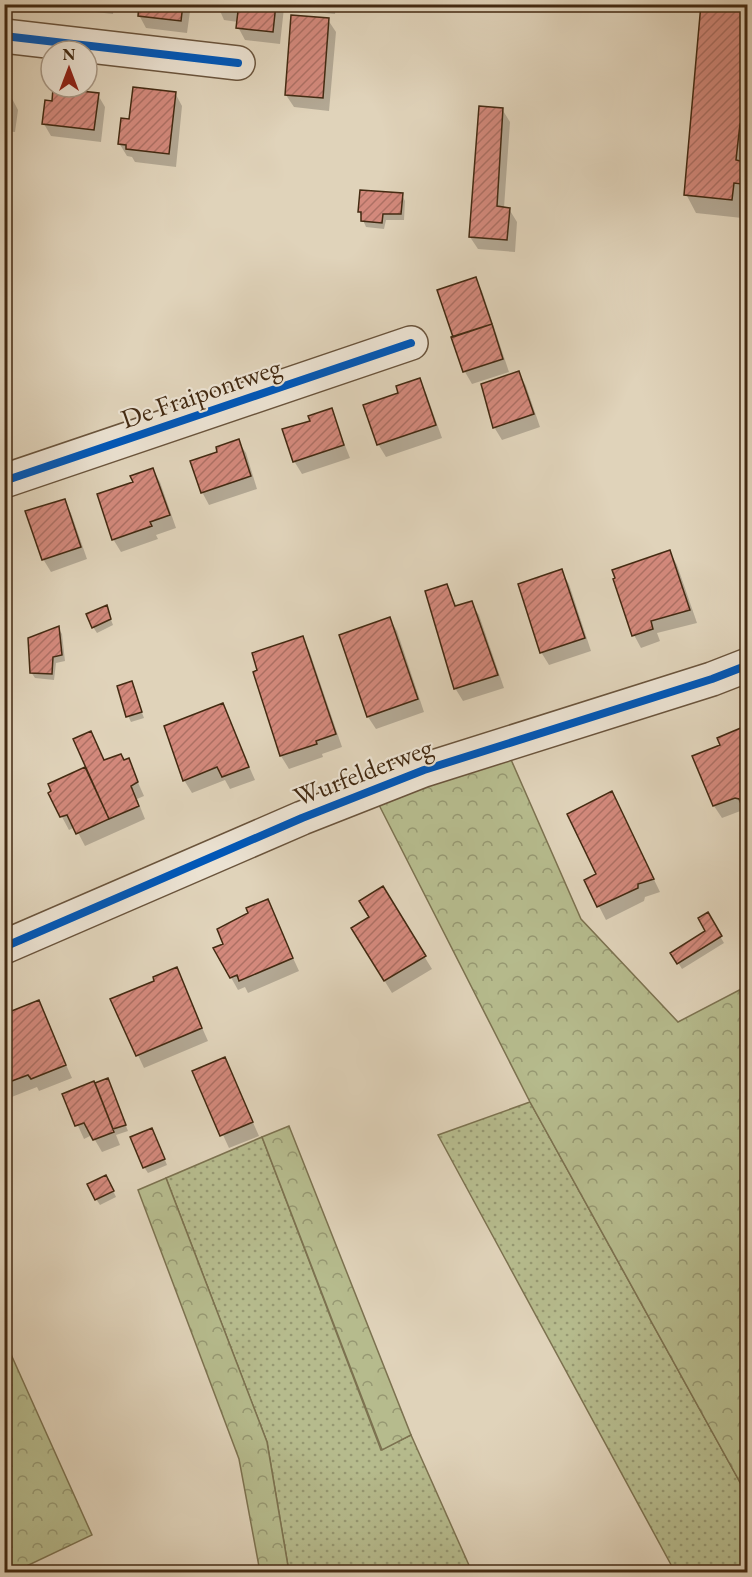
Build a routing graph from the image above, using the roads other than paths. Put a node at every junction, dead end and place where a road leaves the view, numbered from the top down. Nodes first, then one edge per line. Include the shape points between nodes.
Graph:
1 (4, 36) edge
2 (238, 63) dead end
3 (411, 343) dead end
4 (4, 482) edge
5 (747, 665) edge
6 (4, 947) edge

1 - 2 street
3 - 4 street, De Fraipontweg
5 - 6 street, Wurfelderweg via 424,770 302,818

